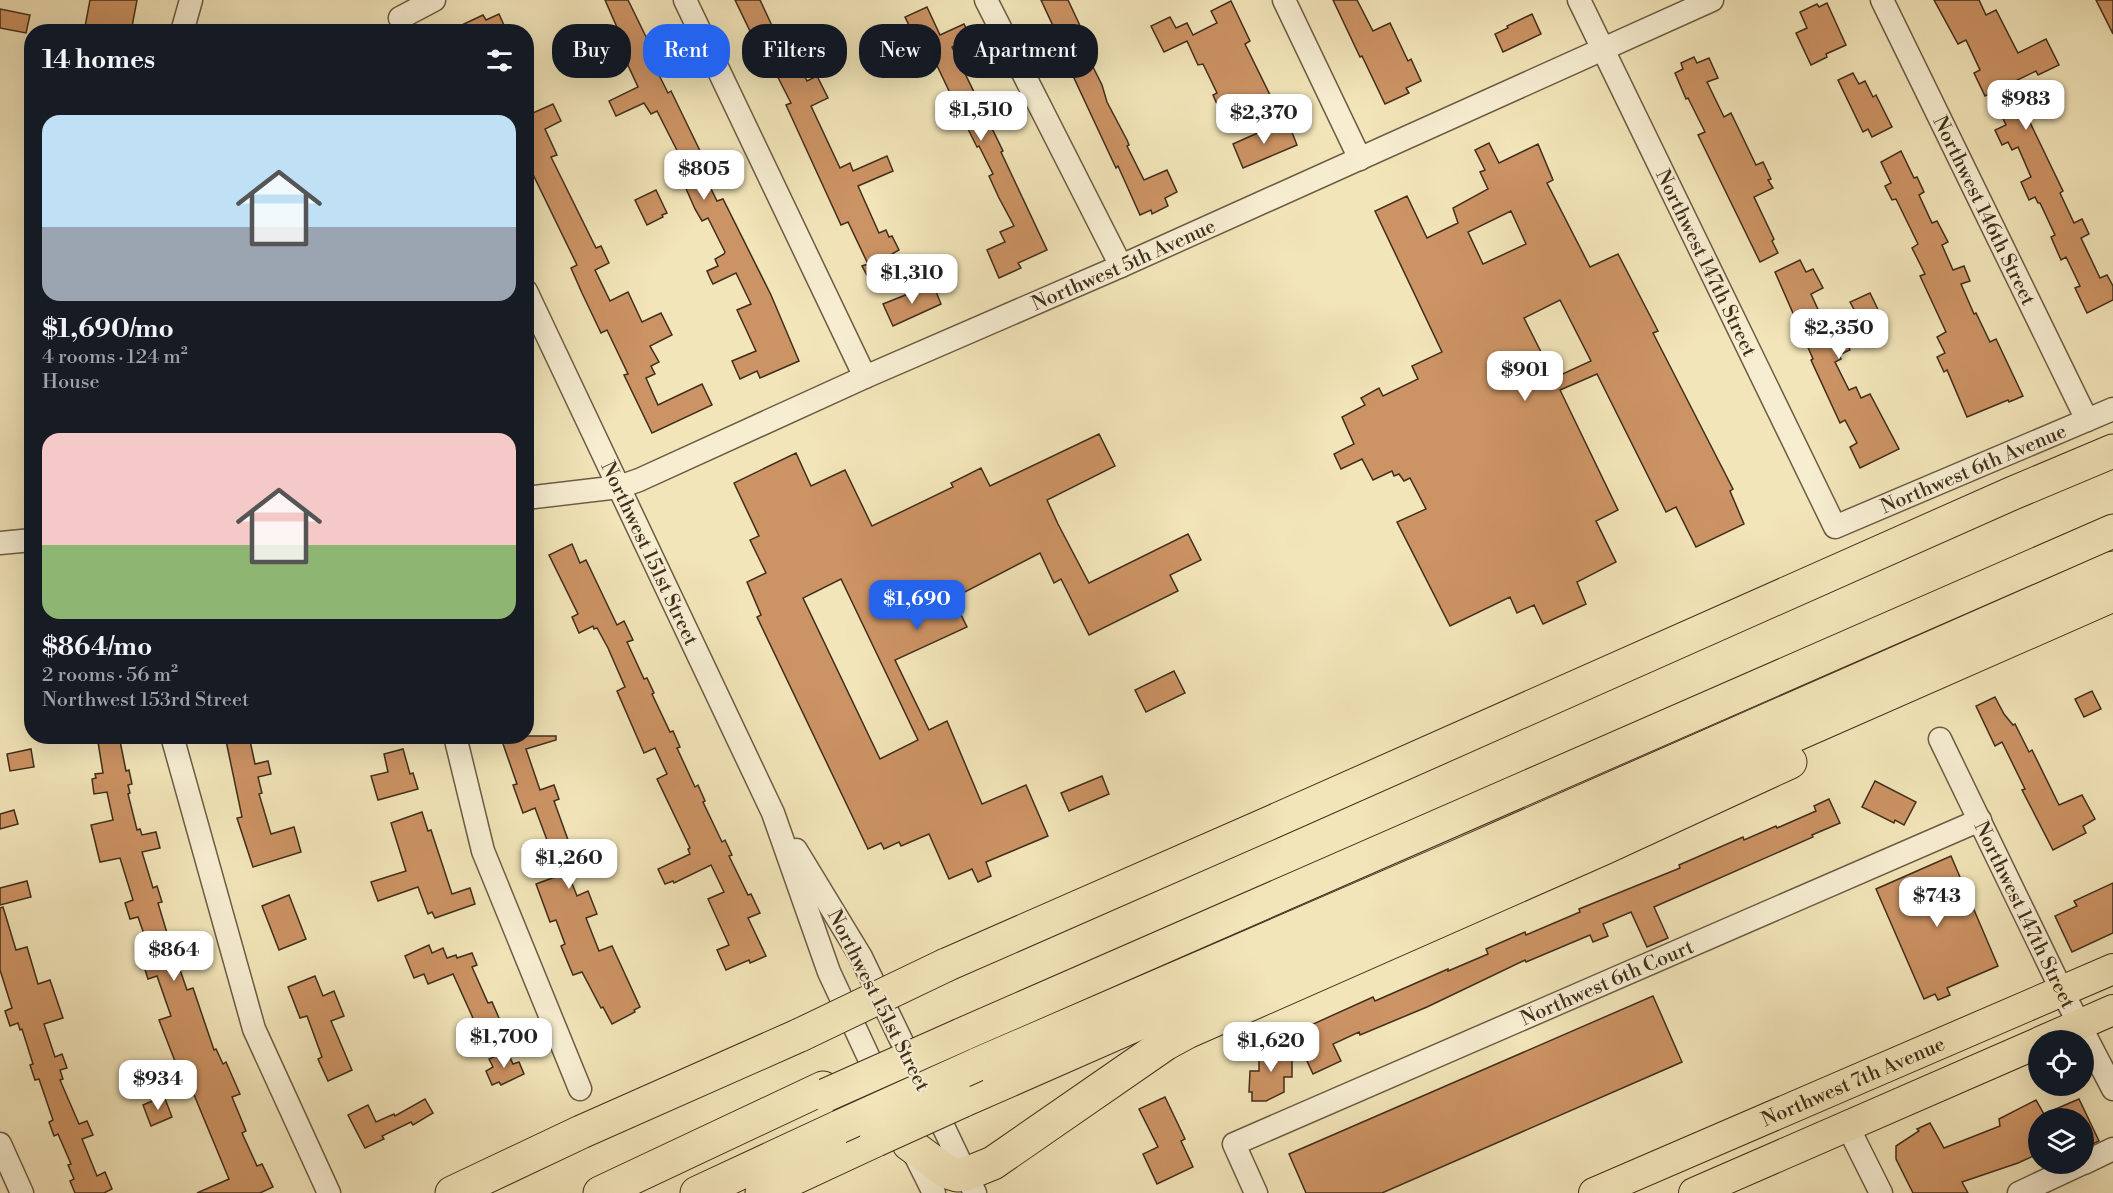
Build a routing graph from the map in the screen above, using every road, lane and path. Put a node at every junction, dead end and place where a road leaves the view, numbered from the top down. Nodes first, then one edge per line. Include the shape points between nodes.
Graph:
1 (191, 0) edge
2 (434, 0) edge
3 (685, 0) edge
4 (986, 0) edge
5 (1284, 0) edge
6 (1579, 0) edge
7 (1712, 0) edge
8 (1882, 0) edge
9 (399, 16) edge
10 (184, 24) edge
11 (1602, 49) junction
12 (1360, 159) junction
13 (1121, 266) junction
14 (534, 308) edge
15 (865, 377) junction
16 (2113, 409) edge
17 (2087, 420) junction
18 (2113, 451) edge
19 (619, 488) junction
20 (534, 497) edge
21 (1834, 527) joint
22 (2113, 531) edge
23 (24, 541) edge
24 (0, 543) edge
25 (2113, 568) edge
26 (2113, 595) edge
27 (1961, 663) junction
28 (1940, 739) dead end
29 (174, 744) edge
30 (457, 744) edge
31 (773, 813) junction
32 (1980, 820) junction
33 (861, 957) junction
34 (2113, 969) edge
35 (829, 972) junction
36 (2062, 991) junction
37 (2113, 1010) edge
38 (2080, 1024) junction
39 (2067, 1030) edge
40 (2028, 1047) edge
41 (580, 1089) dead end
42 (2113, 1089) edge
43 (824, 1091) junction
44 (1848, 1127) junction
45 (0, 1144) edge
46 (909, 1144) junction
47 (2113, 1149) edge
48 (2094, 1158) edge
49 (2059, 1174) edge
50 (971, 1184) edge
51 (22, 1193) edge
52 (329, 1193) edge
53 (452, 1193) edge
54 (600, 1193) edge
55 (616, 1193) edge
56 (697, 1193) edge
57 (762, 1193) edge
58 (934, 1193) edge
59 (1256, 1193) edge
60 (1594, 1193) edge
61 (1695, 1193) edge
62 (1881, 1193) edge
63 (2019, 1193) edge

1 - 10 street
2 - 9 street
3 - 15 street
4 - 13 street
5 - 12 street
6 - 11 street, Northwest 147th Street
7 - 11 street, Northwest 5th Avenue
8 - 17 street, Northwest 146th Street
11 - 12 street, Northwest 5th Avenue
11 - 21 street, Northwest 147th Street
12 - 13 street, Northwest 5th Avenue
13 - 15 street, Northwest 5th Avenue
14 - 19 street, Northwest 151st Street
15 - 19 street, Northwest 5th Avenue
16 - 17 street, Northwest 6th Avenue
17 - 21 street, Northwest 6th Avenue
18 - 53 highway, bridge via 946,965
19 - 20 street, Northwest 5th Avenue
19 - 31 street, Northwest 151st Street
22 - 43 highway, bridge
23 - 24 street
25 - 56 highway, bridge via 976,1065
26 - 27 highway
27 - 50 highway via 1866,727 1179,1036 1067,1110 993,1163
27 - 57 highway, bridge via 962,1101
28 - 32 street, Northwest 147th Street
29 - 52 street via 254,1029
30 - 41 street via 483,851
31 - 33 street, Northwest 151st Street
31 - 35 street, Northwest 151st Street
32 - 36 street, Northwest 147th Street
32 - 59 street, Northwest 6th Court via 1234,1144
33 - 35 street
33 - 50 street, Northwest 151st Street
34 - 36 main road, Northwest 7th Avenue
35 - 46 street, Northwest 151st Street
36 - 38 street, Northwest 147th Street
36 - 60 main road, Northwest 7th Avenue
37 - 38 main road, Northwest 7th Avenue
38 - 39 main road, Northwest 7th Avenue
38 - 42 street, Northwest 147th Street
40 - 44 main road, Northwest 7th Avenue
43 - 54 highway
43 - 55 highway
44 - 61 main road, Northwest 7th Avenue
44 - 62 street
45 - 51 street
46 - 50 highway
46 - 58 street, Northwest 151st Street
47 - 48 street
49 - 63 street

